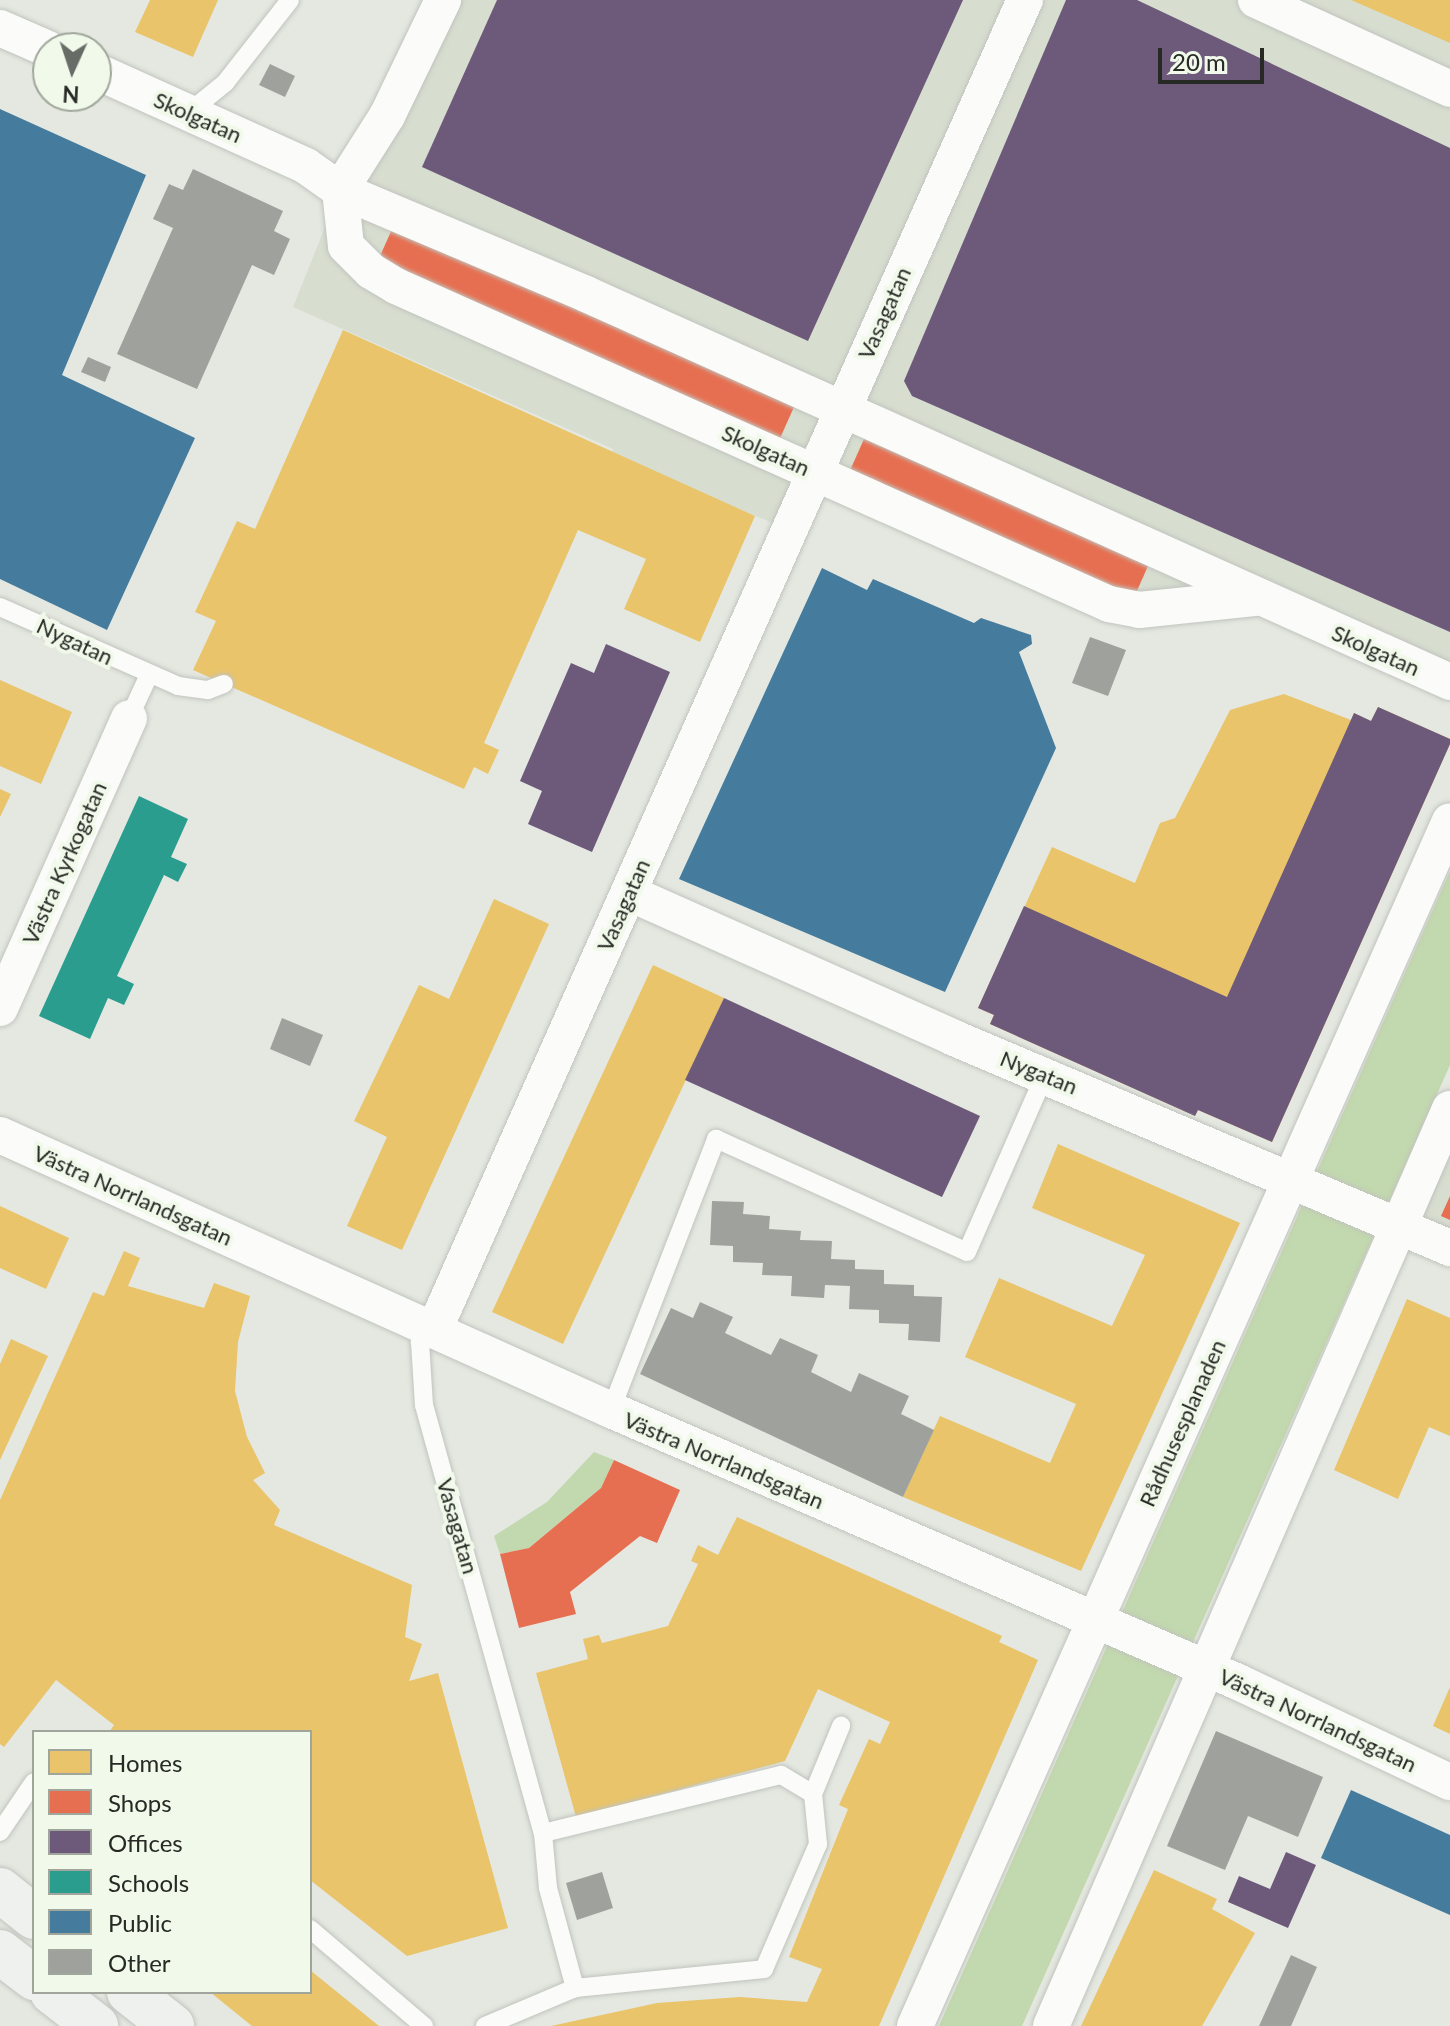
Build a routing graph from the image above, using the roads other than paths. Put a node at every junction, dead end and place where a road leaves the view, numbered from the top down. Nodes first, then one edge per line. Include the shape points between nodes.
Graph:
1 (290, 0) edge
2 (443, 0) edge
3 (1025, 0) edge
4 (1256, 0) edge
5 (0, 28) edge
6 (32, 42) edge
7 (112, 78) edge
8 (1450, 89) edge
9 (188, 113) junction
10 (340, 190) junction
11 (842, 409) junction
12 (816, 472) junction
13 (1259, 598) junction
14 (0, 607) edge
15 (149, 675) junction
16 (1450, 682) edge
17 (224, 684) dead end
18 (129, 718) joint
19 (1450, 821) edge
20 (629, 893) junction
21 (0, 1008) edge
22 (1045, 1074) junction
23 (1450, 1109) edge
24 (0, 1135) edge
25 (1292, 1178) junction
26 (1397, 1224) junction
27 (1450, 1248) edge
28 (435, 1328) junction
29 (611, 1410) junction
30 (1093, 1619) junction
31 (1208, 1669) junction
32 (841, 1726) dead end
33 (1450, 1782) edge
34 (32, 1785) edge
35 (813, 1794) junction
36 (0, 1832) edge
37 (543, 1833) junction
38 (0, 1890) edge
39 (32, 1915) edge
40 (312, 1931) edge
41 (0, 1952) edge
42 (32, 1976) edge
43 (575, 1988) junction
44 (55, 1994) edge
45 (132, 1994) edge
46 (96, 2026) edge
47 (172, 2026) edge
48 (424, 2026) edge
49 (485, 2026) edge
50 (915, 2026) edge
51 (1051, 2026) edge

1 - 9 lane via 225,83
2 - 10 street via 387,116
3 - 11 street, Vasagatan
4 - 8 street
5 - 6 street
7 - 9 street, Skolgatan
9 - 10 street, Skolgatan via 306,166
10 - 11 street, Skolgatan via 397,210
10 - 12 street, Skolgatan via 346,246 371,271
11 - 12 street, Vasagatan
11 - 13 street, Skolgatan
12 - 13 street, Skolgatan via 1109,604 1139,610
12 - 20 street, Vasagatan
13 - 16 street, Skolgatan
14 - 15 lane, Nygatan
15 - 17 lane, Nygatan via 208,690
15 - 18 lane
18 - 21 street, Västra Kyrkogatan
19 - 25 street, Rådhusesplanaden
20 - 22 street, Nygatan
20 - 28 street, Vasagatan
22 - 25 street, Nygatan
22 - 29 lane via 967,1252 716,1139
23 - 26 street
24 - 28 street, Västra Norrlandsgatan
25 - 26 street, Nygatan
25 - 30 street, Rådhusesplanaden
26 - 27 street, Nygatan
26 - 31 street
28 - 29 street, Västra Norrlandsgatan
28 - 37 lane, Vasagatan via 420,1342 424,1405
29 - 30 street, Västra Norrlandsgatan
30 - 31 street, Västra Norrlandsgatan
30 - 50 street, Rådhusesplanaden
31 - 33 street, Västra Norrlandsgatan
31 - 51 street
32 - 35 lane
34 - 36 lane
35 - 37 lane via 781,1775
35 - 43 lane via 818,1844 764,1969
37 - 43 lane via 548,1888
38 - 39 main road
40 - 48 lane
41 - 42 main road
43 - 49 lane
44 - 46 main road
45 - 47 main road

